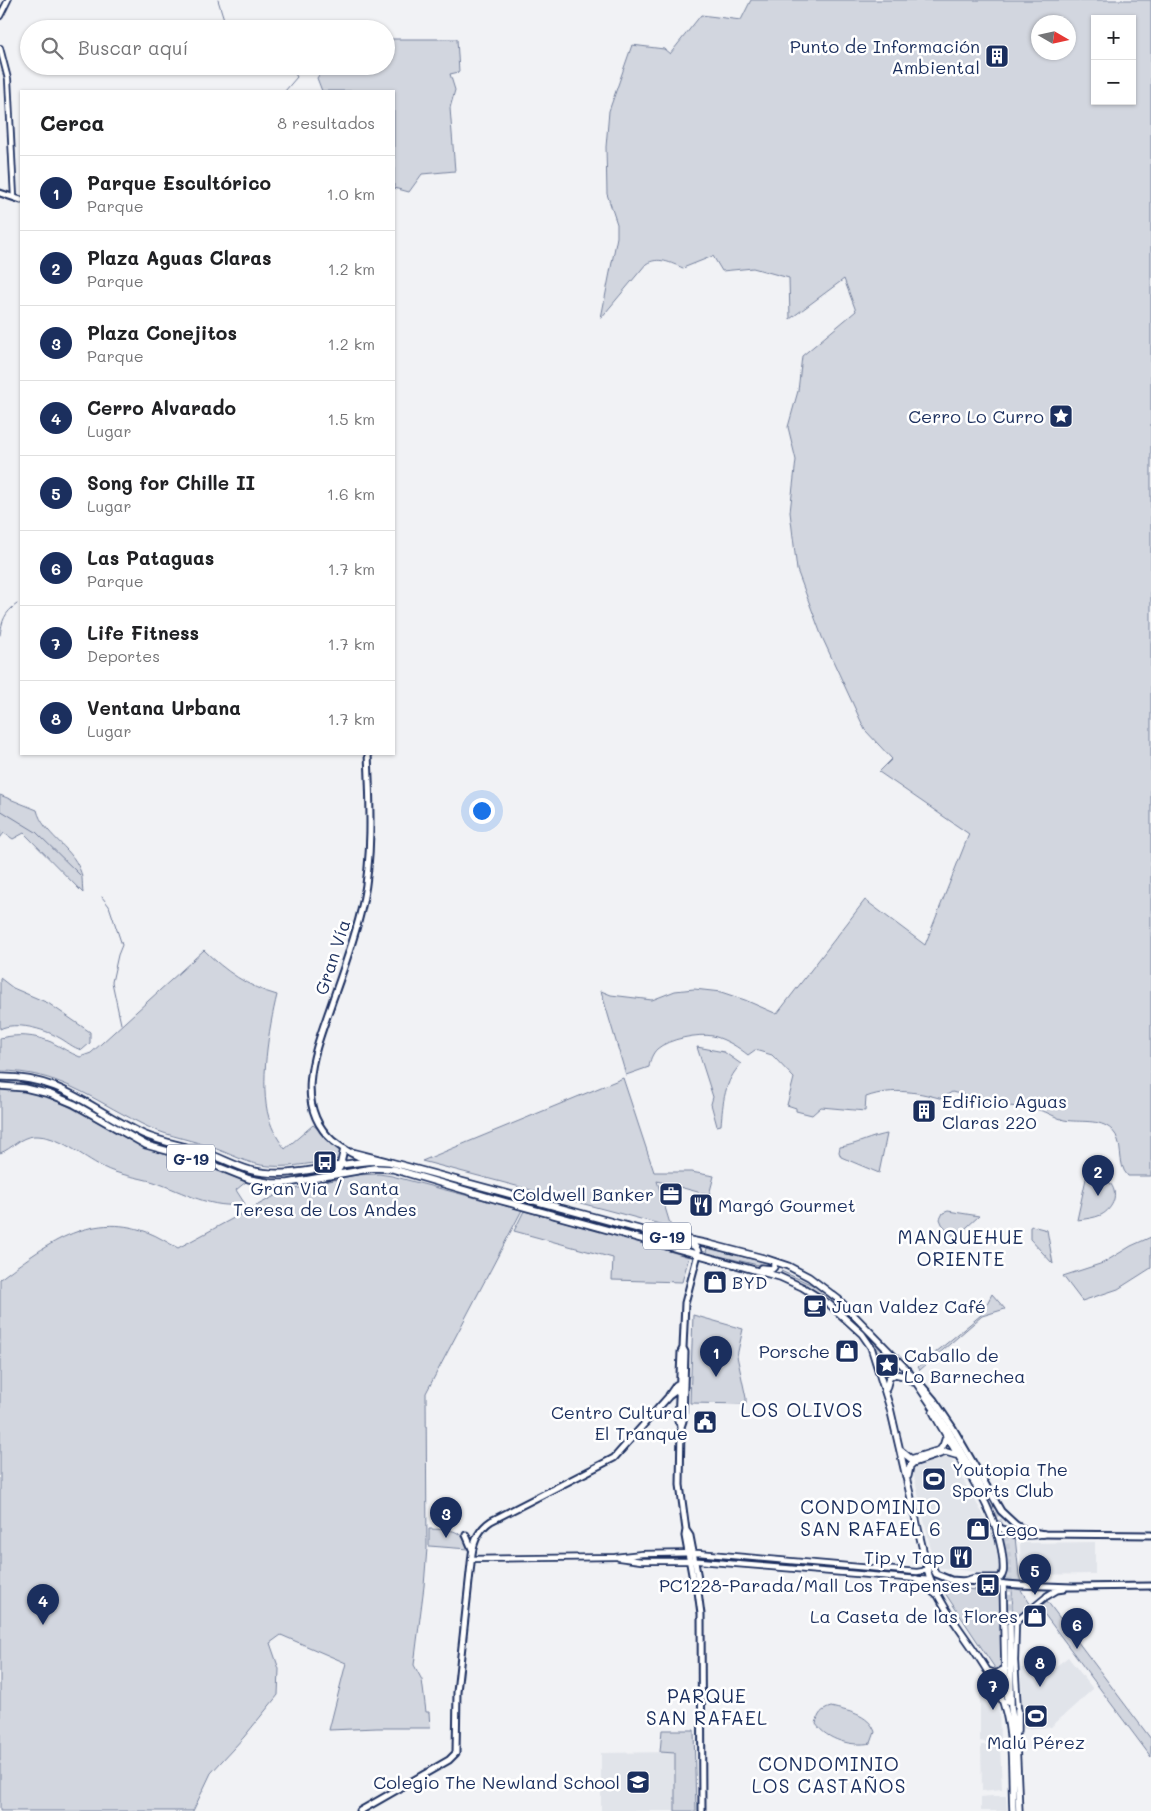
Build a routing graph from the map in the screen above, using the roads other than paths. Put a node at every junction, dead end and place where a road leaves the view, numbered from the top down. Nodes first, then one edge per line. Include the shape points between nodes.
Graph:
1 (8, 0) edge
2 (0, 16) edge
3 (0, 48) edge
4 (0, 193) edge
5 (14, 197) junction
6 (20, 200) edge
7 (368, 755) edge
8 (0, 1076) edge
9 (0, 1086) edge
10 (346, 1150) junction
11 (370, 1161) junction
12 (390, 1162) junction
13 (341, 1164) junction
14 (319, 1168) junction
15 (393, 1169) junction
16 (335, 1174) junction
17 (272, 1183) junction
18 (658, 1234) junction
19 (698, 1254) junction
20 (774, 1262) junction
21 (743, 1266) junction
22 (788, 1266) junction
23 (780, 1277) junction
24 (909, 1372) junction
25 (915, 1383) junction
26 (682, 1384) junction
27 (886, 1391) junction
28 (668, 1396) junction
29 (925, 1396) junction
30 (679, 1401) junction
31 (681, 1426) junction
32 (946, 1437) junction
33 (900, 1450) junction
34 (956, 1455) junction
35 (907, 1480) junction
36 (987, 1496) tunnel mouth
37 (995, 1524) junction
38 (1044, 1534) junction
39 (466, 1535) dead end
40 (1151, 1535) edge
41 (472, 1550) junction
42 (923, 1551) junction
43 (691, 1553) junction
44 (743, 1557) junction
45 (615, 1558) junction
46 (471, 1559) junction
47 (692, 1561) junction
48 (726, 1563) junction
49 (926, 1568) junction
50 (897, 1570) junction
51 (888, 1576) junction
52 (916, 1579) junction
53 (930, 1580) junction
54 (951, 1580) junction
55 (964, 1580) junction
56 (1003, 1584) junction
57 (1151, 1586) edge
58 (1072, 1587) junction
59 (1047, 1596) joint
60 (940, 1601) junction
61 (1010, 1625) tunnel mouth
62 (986, 1670) junction
63 (1005, 1670) junction
64 (1011, 1708) junction
65 (1018, 1710) joint
66 (1016, 1740) junction
67 (360, 1811) edge
68 (702, 1811) edge
69 (1013, 1811) edge
70 (1019, 1811) edge

1 - 2 street
3 - 5 street via 8,79
4 - 5 main road
5 - 6 main road
7 - 10 main road, Gran Vía via 370,817 365,894 318,1043 310,1081 311,1104 316,1120 327,1135
8 - 14 main road, G-19 via 51,1084 143,1134 209,1153 250,1170 279,1174
9 - 17 main road, G-19 via 50,1094 146,1145 204,1161 249,1179
10 - 11 main road, Gran Vía
10 - 12 main road, Gran Vía
10 - 13 main road
11 - 12 main road, G-19
11 - 13 main road, G-19
11 - 15 main road, Gran Vía
12 - 18 main road, G-19
13 - 14 main road, G-19
13 - 16 main road
14 - 17 main road via 278,1177
15 - 16 main road, G-19 via 374,1168
15 - 19 main road, G-19
16 - 17 main road, G-19 via 298,1182
18 - 19 main road via 694,1245
18 - 20 main road, G-19
19 - 21 main road, G-19
19 - 26 main road via 686,1303
20 - 21 main road via 771,1270
20 - 22 main road, G-19
21 - 23 main road, G-19
22 - 23 main road via 780,1270
22 - 24 main road, G-19 via 833,1294
23 - 27 main road, G-19 via 818,1295 862,1334 874,1353
24 - 25 main road
24 - 38 main road, G-19 via 941,1410 1003,1514 1021,1528
25 - 27 main road via 895,1374 890,1378
25 - 29 main road
26 - 28 main road
26 - 30 main road
26 - 31 main road
27 - 33 main road, G-19
28 - 30 main road
28 - 41 main road via 617,1455 489,1523 477,1534
29 - 32 main road
29 - 36 main road
30 - 31 main road via 678,1421
31 - 43 main road via 680,1485 685,1536
32 - 33 main road via 941,1449 914,1458
32 - 34 main road
33 - 35 main road, G-19
34 - 35 main road via 946,1452 913,1463
34 - 37 main road
35 - 42 main road, G-19
37 - 38 main road via 1016,1535
37 - 55 main road via 1002,1554 1002,1575 997,1579
38 - 40 main road, G-19
39 - 41 main road
41 - 46 main road
42 - 49 main road
42 - 54 main road, G-19 via 934,1572
43 - 44 street
43 - 45 street
43 - 47 main road
44 - 48 street via 739,1560 726,1559
44 - 50 street
45 - 46 street
45 - 47 street
46 - 67 main road via 457,1692 456,1753
47 - 48 street
47 - 68 main road via 701,1614
48 - 51 street
49 - 50 street via 919,1572
49 - 53 main road
50 - 51 street via 896,1574
51 - 52 street
52 - 53 street
52 - 60 main road via 929,1587
53 - 54 main road
53 - 60 main road
54 - 55 main road
55 - 56 main road
56 - 58 main road
56 - 63 main road
57 - 58 main road
58 - 59 main road
59 - 65 street via 1016,1624
60 - 62 main road
61 - 64 main road
62 - 63 main road via 996,1674
62 - 69 main road via 1000,1694 1007,1716
63 - 64 main road
64 - 66 main road
65 - 66 main road
66 - 70 main road

